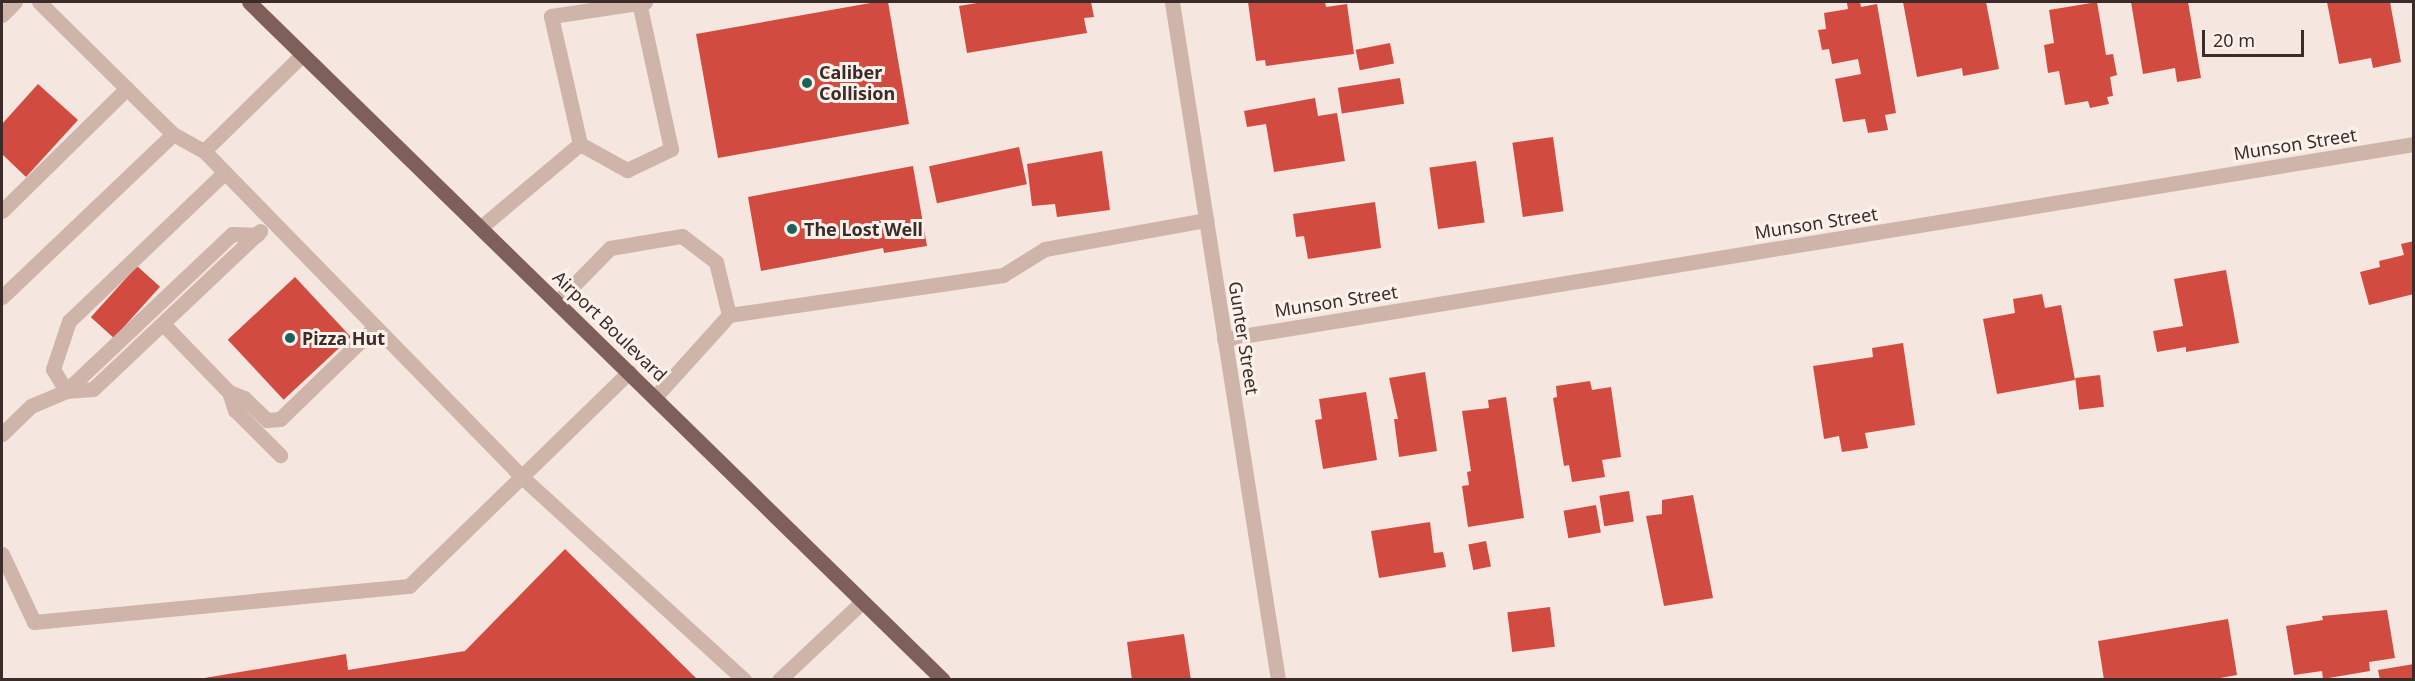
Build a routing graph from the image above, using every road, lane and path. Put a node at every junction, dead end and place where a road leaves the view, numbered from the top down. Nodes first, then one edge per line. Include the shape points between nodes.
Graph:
1 (15, 2) edge
2 (39, 2) edge
3 (249, 2) edge
4 (642, 2) edge
5 (1172, 2) edge
6 (2, 15) edge
7 (302, 55) junction
8 (127, 88) junction
9 (173, 134) junction
10 (580, 144) junction
11 (2414, 144) edge
12 (204, 151) junction
13 (224, 173) junction
14 (2, 211) edge
15 (1206, 220) junction
16 (270, 222) junction
17 (481, 227) junction
18 (257, 235) junction
19 (2, 297) edge
20 (557, 302) junction
21 (729, 315) junction
22 (163, 324) junction
23 (374, 328) junction
24 (1224, 339) junction
25 (629, 372) junction
26 (66, 391) junction
27 (229, 393) junction
28 (655, 398) junction
29 (2, 434) edge
30 (280, 455) dead end
31 (522, 477) junction
32 (2, 554) edge
33 (861, 603) junction
34 (744, 680) edge
35 (779, 680) edge
36 (942, 680) edge
37 (1278, 680) edge

1 - 6 street
2 - 8 street
3 - 7 main road, Airport Boulevard
4 - 10 street via 551,16
4 - 10 street via 671,149 627,170
5 - 15 street, Gunter Street
7 - 12 street
7 - 17 main road, Airport Boulevard
8 - 9 street
8 - 14 street
9 - 12 street
9 - 19 street
10 - 17 street
11 - 24 street, Munson Street
12 - 13 street
13 - 16 street
13 - 26 street via 69,321 52,369
15 - 21 street via 1045,249 1003,275
15 - 24 street, Gunter Street
16 - 18 street
16 - 23 street
17 - 20 main road, Airport Boulevard
18 - 22 street
18 - 26 street via 232,234
20 - 21 street via 610,248 682,236 716,261
20 - 25 main road, Airport Boulevard
21 - 28 street
22 - 26 street via 93,389
22 - 27 street
23 - 27 street via 280,419 267,420 244,398
23 - 31 street
24 - 37 street, Gunter Street
25 - 28 main road, Airport Boulevard
25 - 31 street
26 - 29 street via 31,406
27 - 30 street via 235,410
28 - 33 main road, Airport Boulevard
31 - 32 street via 409,586 34,622
31 - 34 street
33 - 35 street
33 - 36 main road, Airport Boulevard

